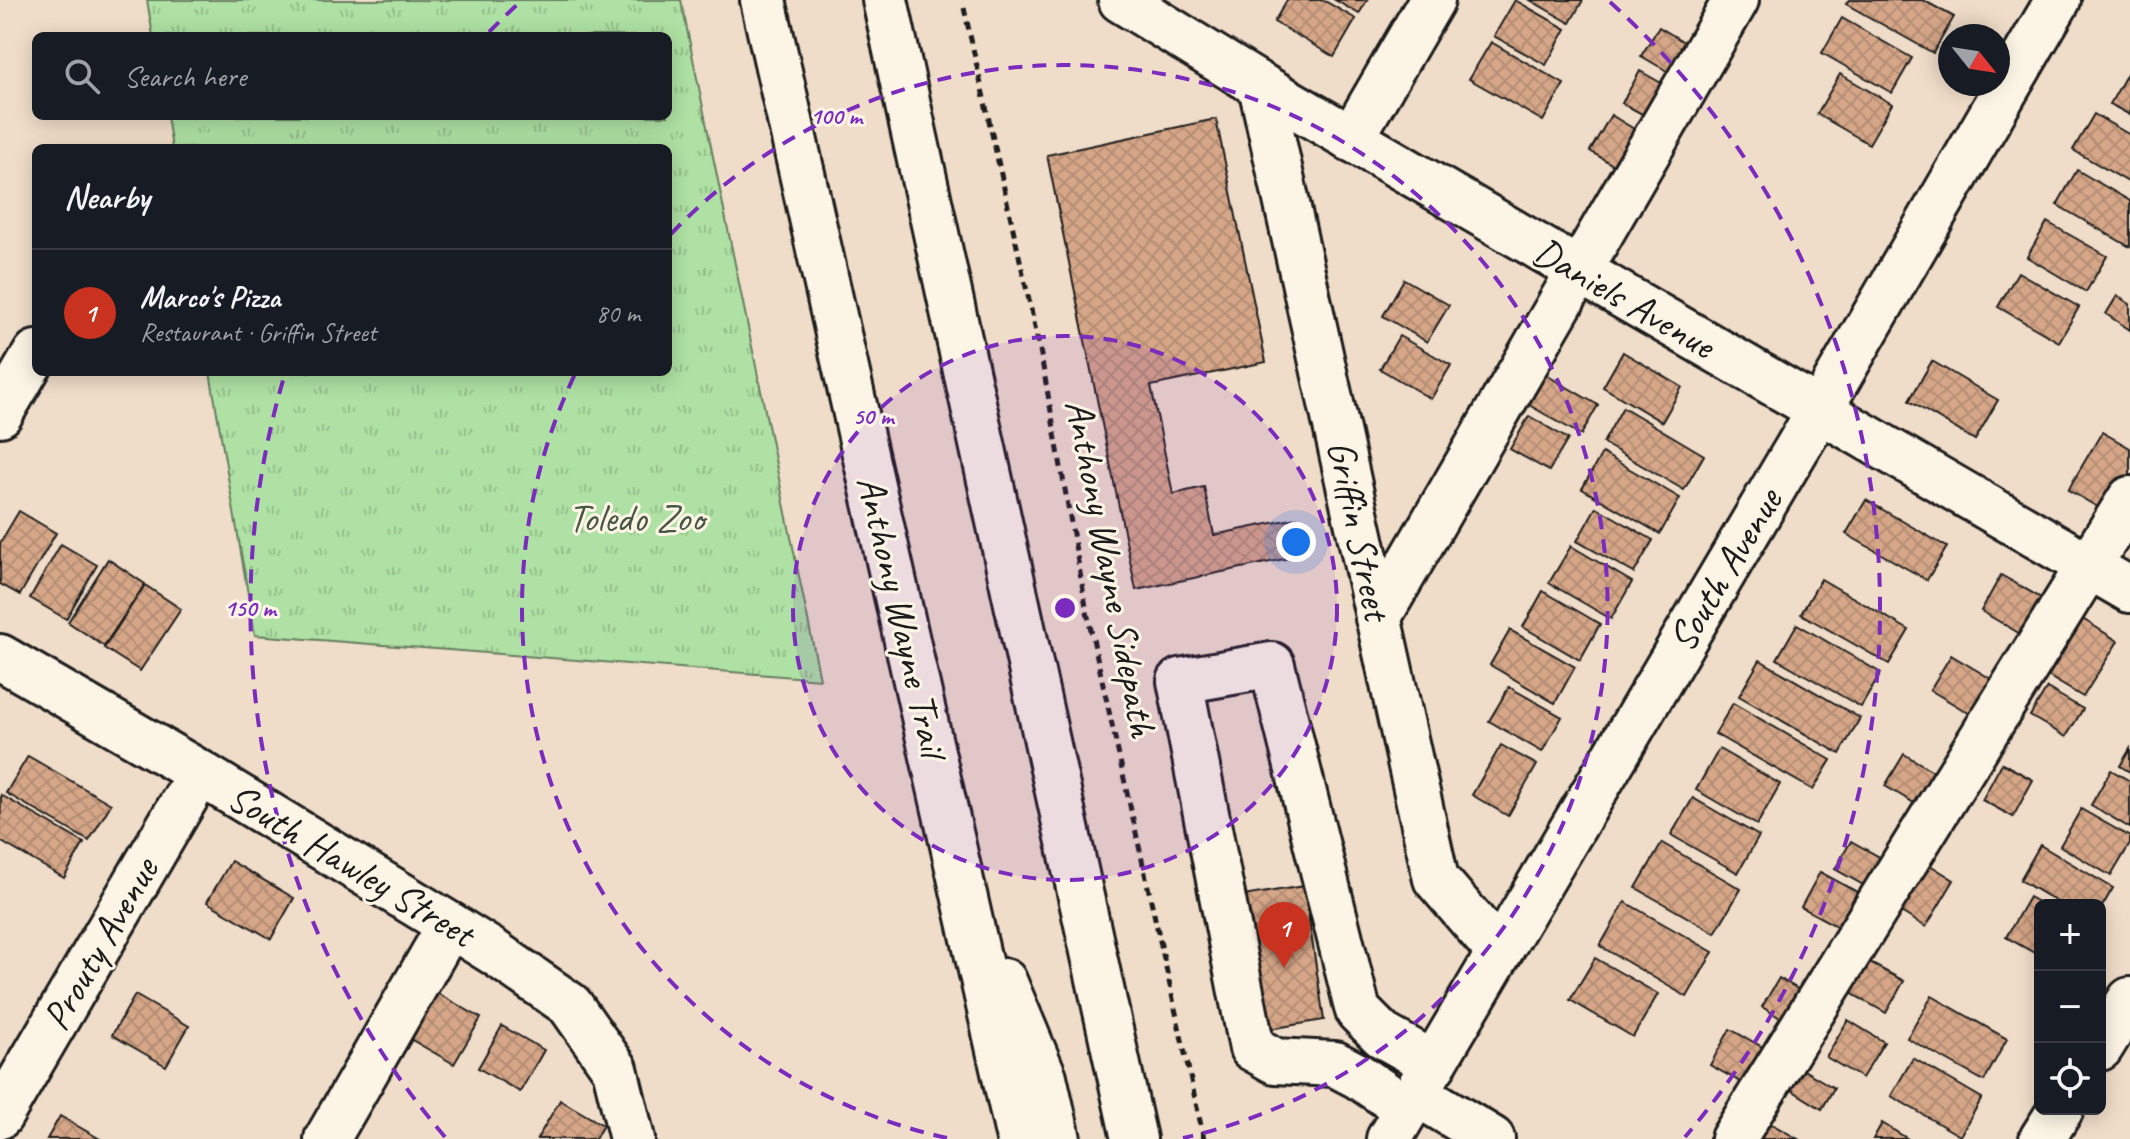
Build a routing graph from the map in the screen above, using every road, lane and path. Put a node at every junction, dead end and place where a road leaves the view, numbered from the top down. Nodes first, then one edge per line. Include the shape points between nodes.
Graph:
1 (763, 0) edge
2 (885, 0) edge
3 (1432, 0) edge
4 (1736, 0) edge
5 (2058, 0) edge
6 (1125, 1) edge
7 (964, 8) dead end
8 (1261, 86) junction
9 (1351, 139) junction
10 (1578, 271) junction
11 (32, 360) edge
12 (1819, 411) junction
13 (0, 414) edge
14 (2130, 499) edge
15 (2088, 567) junction
16 (2130, 590) edge
17 (1378, 618) junction
18 (0, 657) edge
19 (200, 773) junction
20 (960, 876) junction
21 (450, 925) junction
22 (1499, 952) junction
23 (2130, 1000) edge
24 (2103, 1043) edge
25 (1411, 1101) edge
26 (2057, 1115) edge
27 (0, 1116) edge
28 (632, 1138) edge
29 (327, 1139) edge
30 (1019, 1139) edge
31 (1058, 1139) edge
32 (1134, 1139) edge
33 (1204, 1139) edge
34 (1492, 1139) edge
35 (1733, 1139) edge
36 (2042, 1139) edge

1 - 20 main road, Anthony Wayne Trail
2 - 32 main road
3 - 9 main road
4 - 10 main road
5 - 12 main road, South Avenue
6 - 8 main road, Daniels Avenue
7 - 33 path, Anthony Wayne Sidepath via 1043,365 1087,612
8 - 9 main road, Daniels Avenue
8 - 17 main road, Griffin Street
9 - 10 main road, Daniels Avenue
10 - 12 main road, Daniels Avenue
10 - 17 main road
11 - 13 main road
12 - 15 main road, Daniels Avenue
12 - 22 main road, South Avenue
14 - 15 main road
15 - 16 main road, Daniels Avenue
15 - 35 main road
17 - 22 main road, Griffin Street via 1436,879
18 - 19 main road, South Hawley Street
19 - 21 main road, South Hawley Street
19 - 27 main road, Prouty Avenue
20 - 30 main road, Anthony Wayne Trail
20 - 31 main road via 1044,1077
21 - 28 main road, South Hawley Street via 570,1005 615,1069
21 - 29 main road
22 - 25 main road, South Avenue
23 - 24 main road
25 - 25 main road via 1382,1035 1358,1011 1272,665 1180,681 1252,1048 1275,1061 1335,1064
25 - 34 main road
26 - 36 main road

